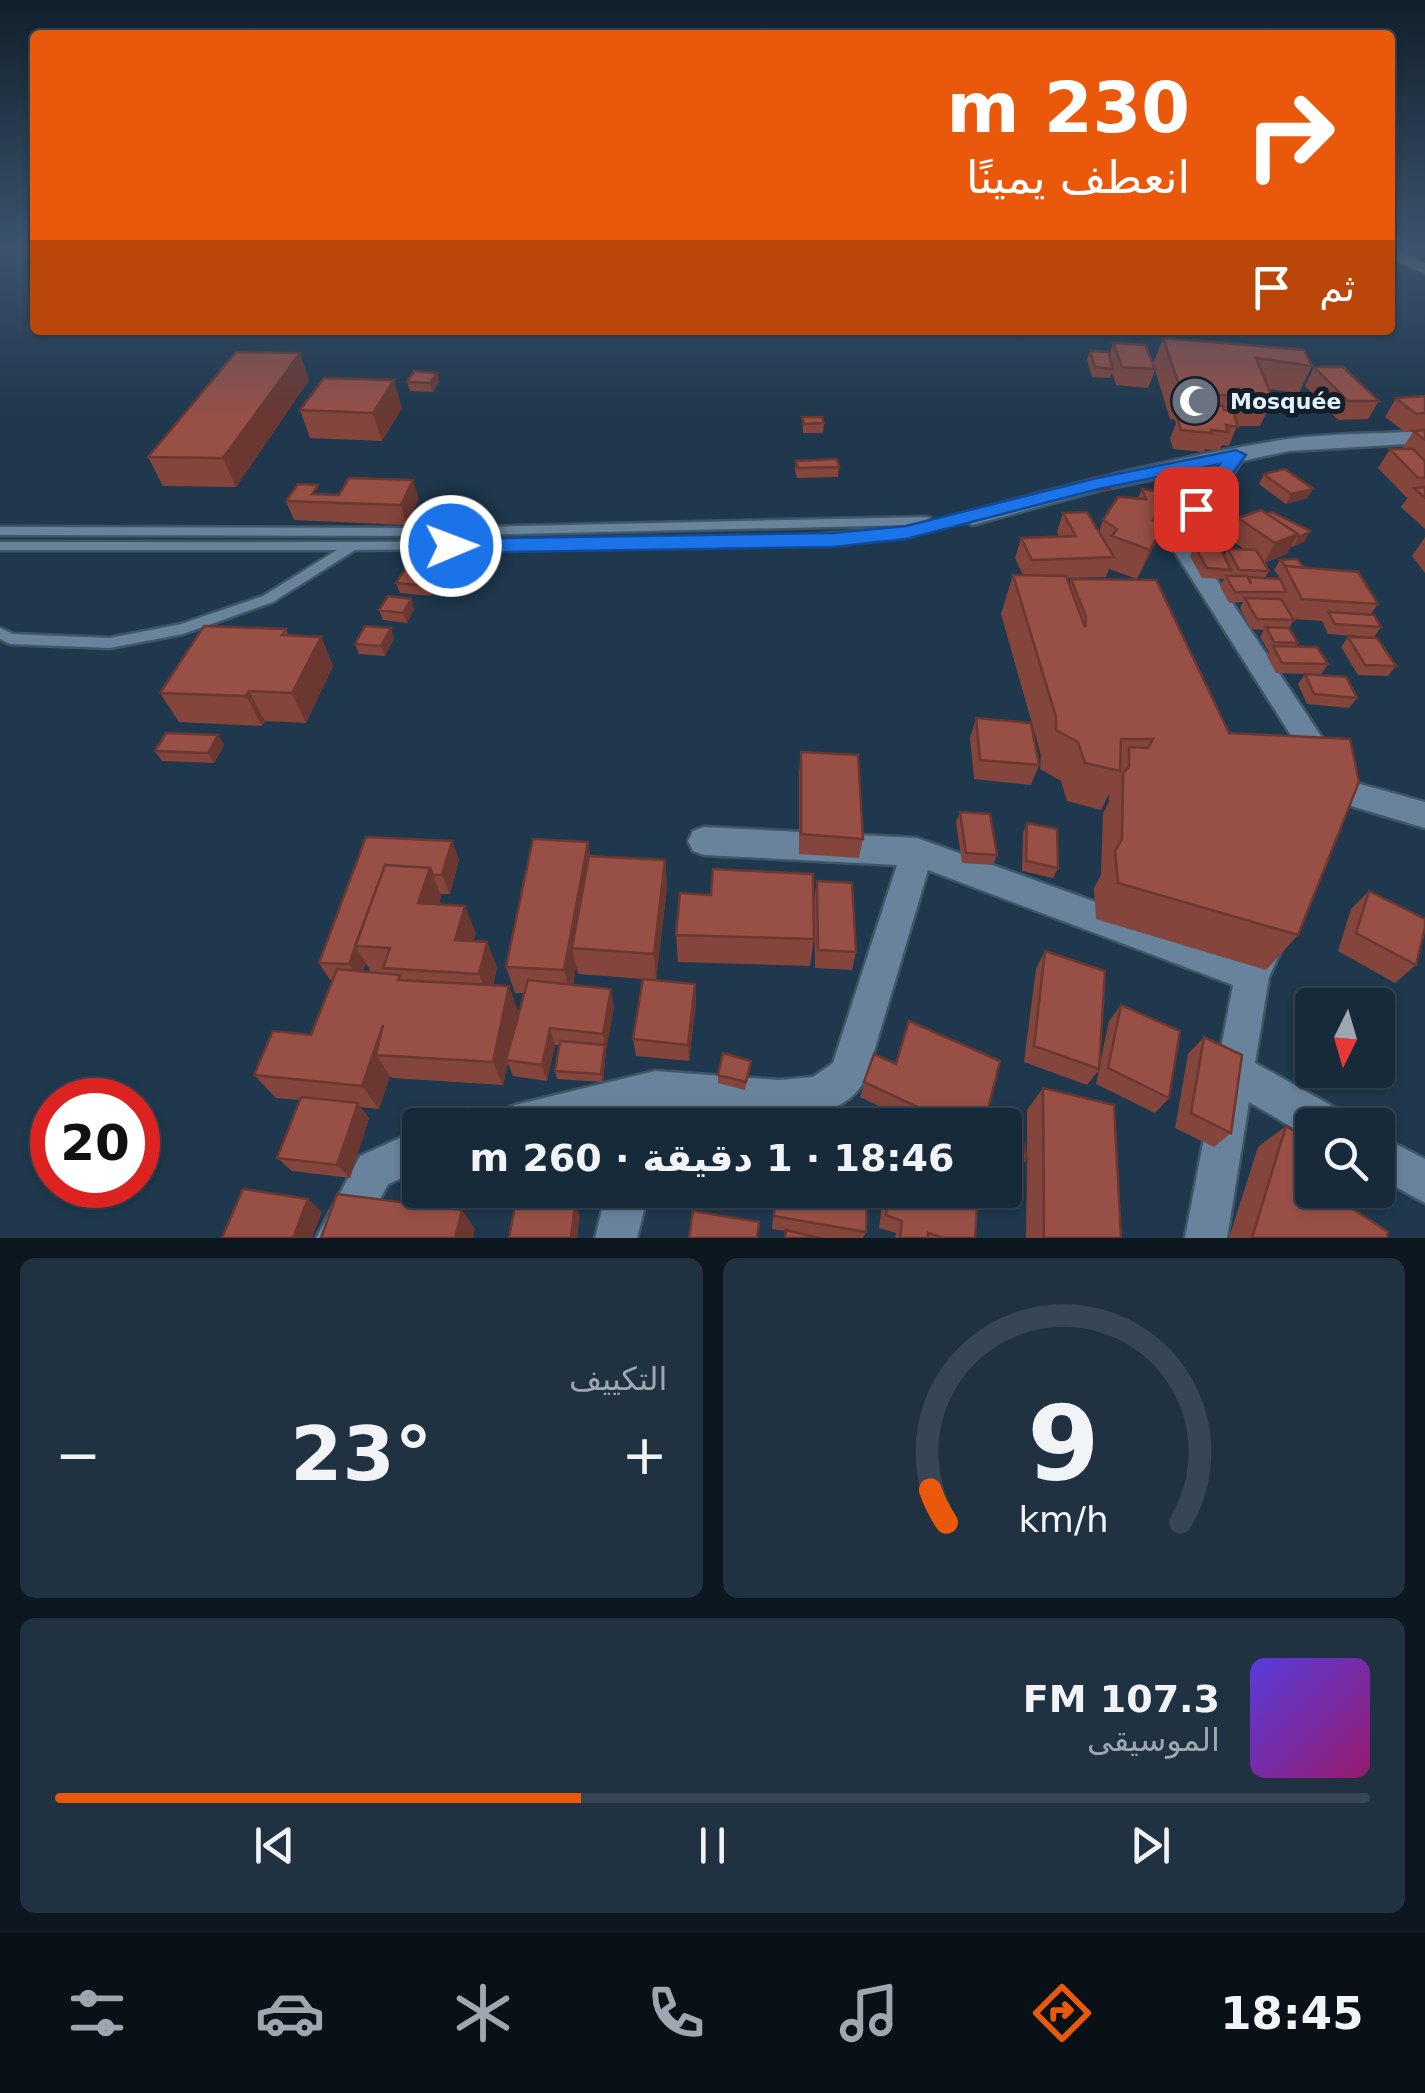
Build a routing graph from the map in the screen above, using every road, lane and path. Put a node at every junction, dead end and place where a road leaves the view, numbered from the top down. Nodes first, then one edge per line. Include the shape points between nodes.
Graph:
1 (1425, 437) edge
2 (1236, 455) junction
3 (972, 518) joint
4 (0, 531) edge
5 (453, 539) junction
6 (0, 546) edge
7 (351, 546) junction
8 (0, 632) edge
9 (1342, 792) junction
10 (1425, 815) edge
11 (1326, 825) edge
12 (704, 841) dead end
13 (918, 852) junction
14 (1284, 908) edge
15 (1252, 974) junction
16 (1235, 1072) junction
17 (650, 1108) edge
18 (1297, 1108) edge
19 (402, 1157) edge
20 (1395, 1164) edge
21 (1425, 1182) edge
22 (624, 1208) edge
23 (337, 1238) edge
24 (616, 1238) edge
25 (1206, 1238) edge

1 - 2 street
2 - 3 street
2 - 9 street via 1175,535
3 - 5 lane via 833,540
4 - 5 lane
5 - 7 lane
6 - 7 lane
7 - 8 lane via 268,598 183,629 110,643 10,639
9 - 10 street
9 - 11 street
12 - 13 street
13 - 15 street
13 - 17 street via 848,1075 820,1096
14 - 15 street
15 - 16 street
16 - 18 street
16 - 25 street
19 - 23 street via 374,1170
20 - 21 street
22 - 24 street

